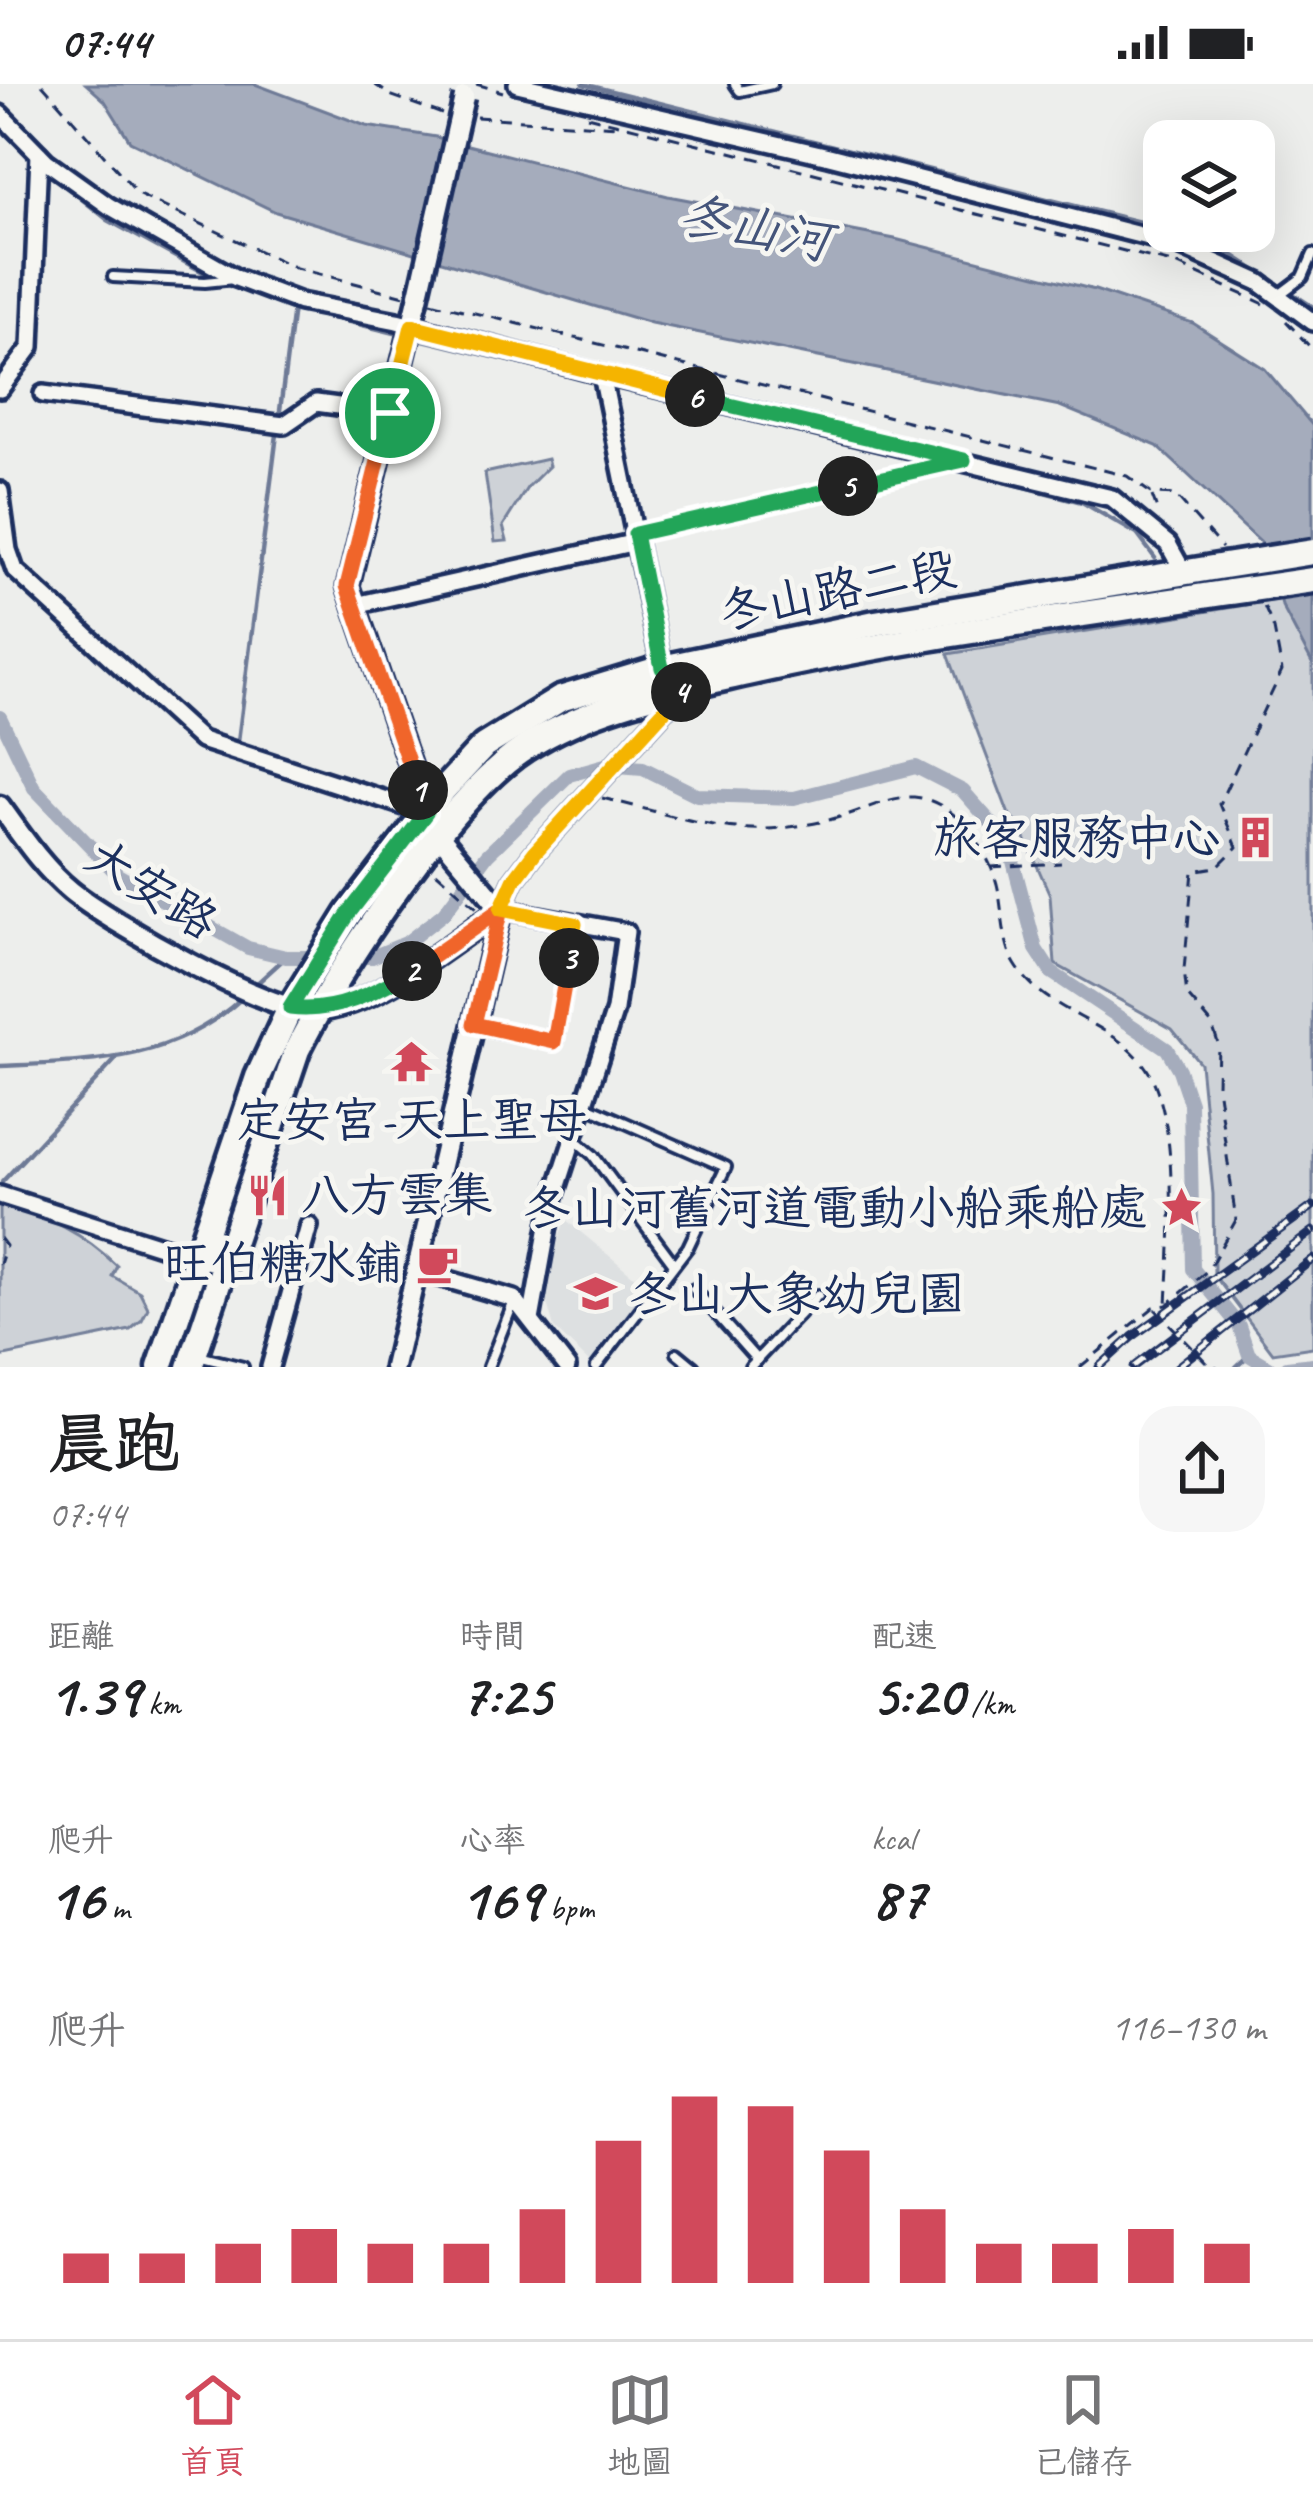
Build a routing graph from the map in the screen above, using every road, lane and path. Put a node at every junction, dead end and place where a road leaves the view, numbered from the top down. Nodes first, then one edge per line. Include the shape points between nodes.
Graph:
1 (42, 84) edge
2 (374, 84) edge
3 (734, 84) edge
4 (772, 84) edge
5 (469, 88) edge
6 (510, 88) edge
7 (590, 100) edge
8 (0, 114) edge
9 (624, 127) junction
10 (39, 154) junction
11 (1313, 254) edge
12 (113, 277) dead end
13 (236, 278) junction
14 (1278, 296) junction
15 (416, 300) junction
16 (1313, 322) edge
17 (412, 326) junction
18 (1313, 350) edge
19 (602, 375) junction
20 (0, 389) edge
21 (43, 394) dead end
22 (390, 413) junction
23 (964, 460) junction
24 (0, 491) edge
25 (636, 538) junction
26 (1313, 552) edge
27 (1222, 556) junction
28 (1184, 571) junction
29 (1313, 580) edge
30 (1263, 603) dead end
31 (355, 604) junction
32 (662, 668) junction
33 (686, 686) junction
34 (592, 792) junction
35 (0, 806) edge
36 (439, 834) junction
37 (1061, 863) dead end
38 (989, 867) junction
39 (438, 874) dead end
40 (477, 908) dead end
41 (501, 909) junction
42 (575, 924) junction
43 (281, 1005) junction
44 (316, 1012) junction
45 (474, 1024) junction
46 (585, 1106) junction
47 (574, 1138) junction
48 (0, 1195) edge
49 (309, 1226) dead end
50 (0, 1238) edge
51 (195, 1257) junction
52 (0, 1264) edge
53 (674, 1264) junction
54 (223, 1266) junction
55 (415, 1270) junction
56 (694, 1289) dead end
57 (818, 1295) dead end
58 (514, 1300) junction
59 (1168, 1305) junction
60 (1154, 1307) junction
61 (531, 1320) junction
62 (677, 1353) dead end
63 (192, 1361) edge
64 (753, 1363) edge
65 (160, 1367) edge
66 (243, 1367) edge
67 (270, 1367) edge
68 (394, 1367) edge
69 (488, 1367) edge
70 (567, 1367) edge
71 (596, 1367) edge
72 (694, 1367) edge
73 (1080, 1367) edge
74 (1217, 1367) edge

1 - 15 path via 139,195 296,268
2 - 9 path via 439,114
3 - 4 lane via 740,91
5 - 6 path
5 - 15 street, bridge
6 - 7 street
7 - 9 path
7 - 14 street via 1175,244
8 - 10 street
9 - 18 path via 1176,264 1276,310
10 - 13 street via 109,206
10 - 20 street via 31,346
11 - 14 lane via 1303,277
12 - 13 lane
13 - 17 street via 300,302
14 - 16 street
15 - 17 street
15 - 27 path via 1127,476 1152,494 1174,494
17 - 19 street
17 - 22 street
19 - 23 street
19 - 25 street
21 - 22 street via 284,425 316,403
22 - 31 street via 347,586
23 - 25 lane
23 - 28 street via 1112,498 1168,544
24 - 36 street via 15,570 184,727 216,748
25 - 31 street
25 - 32 street
26 - 27 main road, 冬山路二段, bridge
27 - 28 main road, 冬山路二段
28 - 32 main road, 冬山路二段
29 - 33 main road, 冬山路二段, bridge via 878,646
30 - 59 path via 1282,670 1219,804 1237,847 1217,867 1193,871 1184,970 1187,995 1218,1043 1236,1220 1208,1270
31 - 36 street
32 - 33 street
32 - 36 main road, 冬山路二段 via 560,699 484,746
33 - 34 street
33 - 36 main road, 冬山路二段 via 570,722 520,751
34 - 38 path via 739,828 777,829 913,797 966,824
34 - 41 street via 535,852
35 - 43 street, 大安路 via 73,893
36 - 41 street
36 - 43 main road, 冬山路二段 via 349,913
36 - 44 main road, 冬山路二段
37 - 38 path
38 - 59 path via 1014,963 1046,997 1142,1060 1157,1088 1167,1137
39 - 40 path
41 - 42 street
41 - 44 street via 384,987
41 - 45 street
42 - 45 street via 554,1042
42 - 46 street via 626,932 615,1010
43 - 44 street, 大安路
43 - 51 main road, 冬山路二段
44 - 54 main road, 冬山路二段
45 - 55 street
46 - 47 street
46 - 53 lane via 726,1168
47 - 53 lane
47 - 61 street via 552,1204
48 - 51 street
49 - 67 street
50 - 52 path
51 - 54 street
51 - 65 main road, 冬山路二段
53 - 71 lane
54 - 63 main road, 冬山路二段
55 - 58 street
55 - 68 street
56 - 64 lane
57 - 64 lane
58 - 61 street
58 - 69 lane
59 - 60 path
60 - 73 path
60 - 74 path
61 - 70 street
62 - 72 lane
63 - 66 lane

